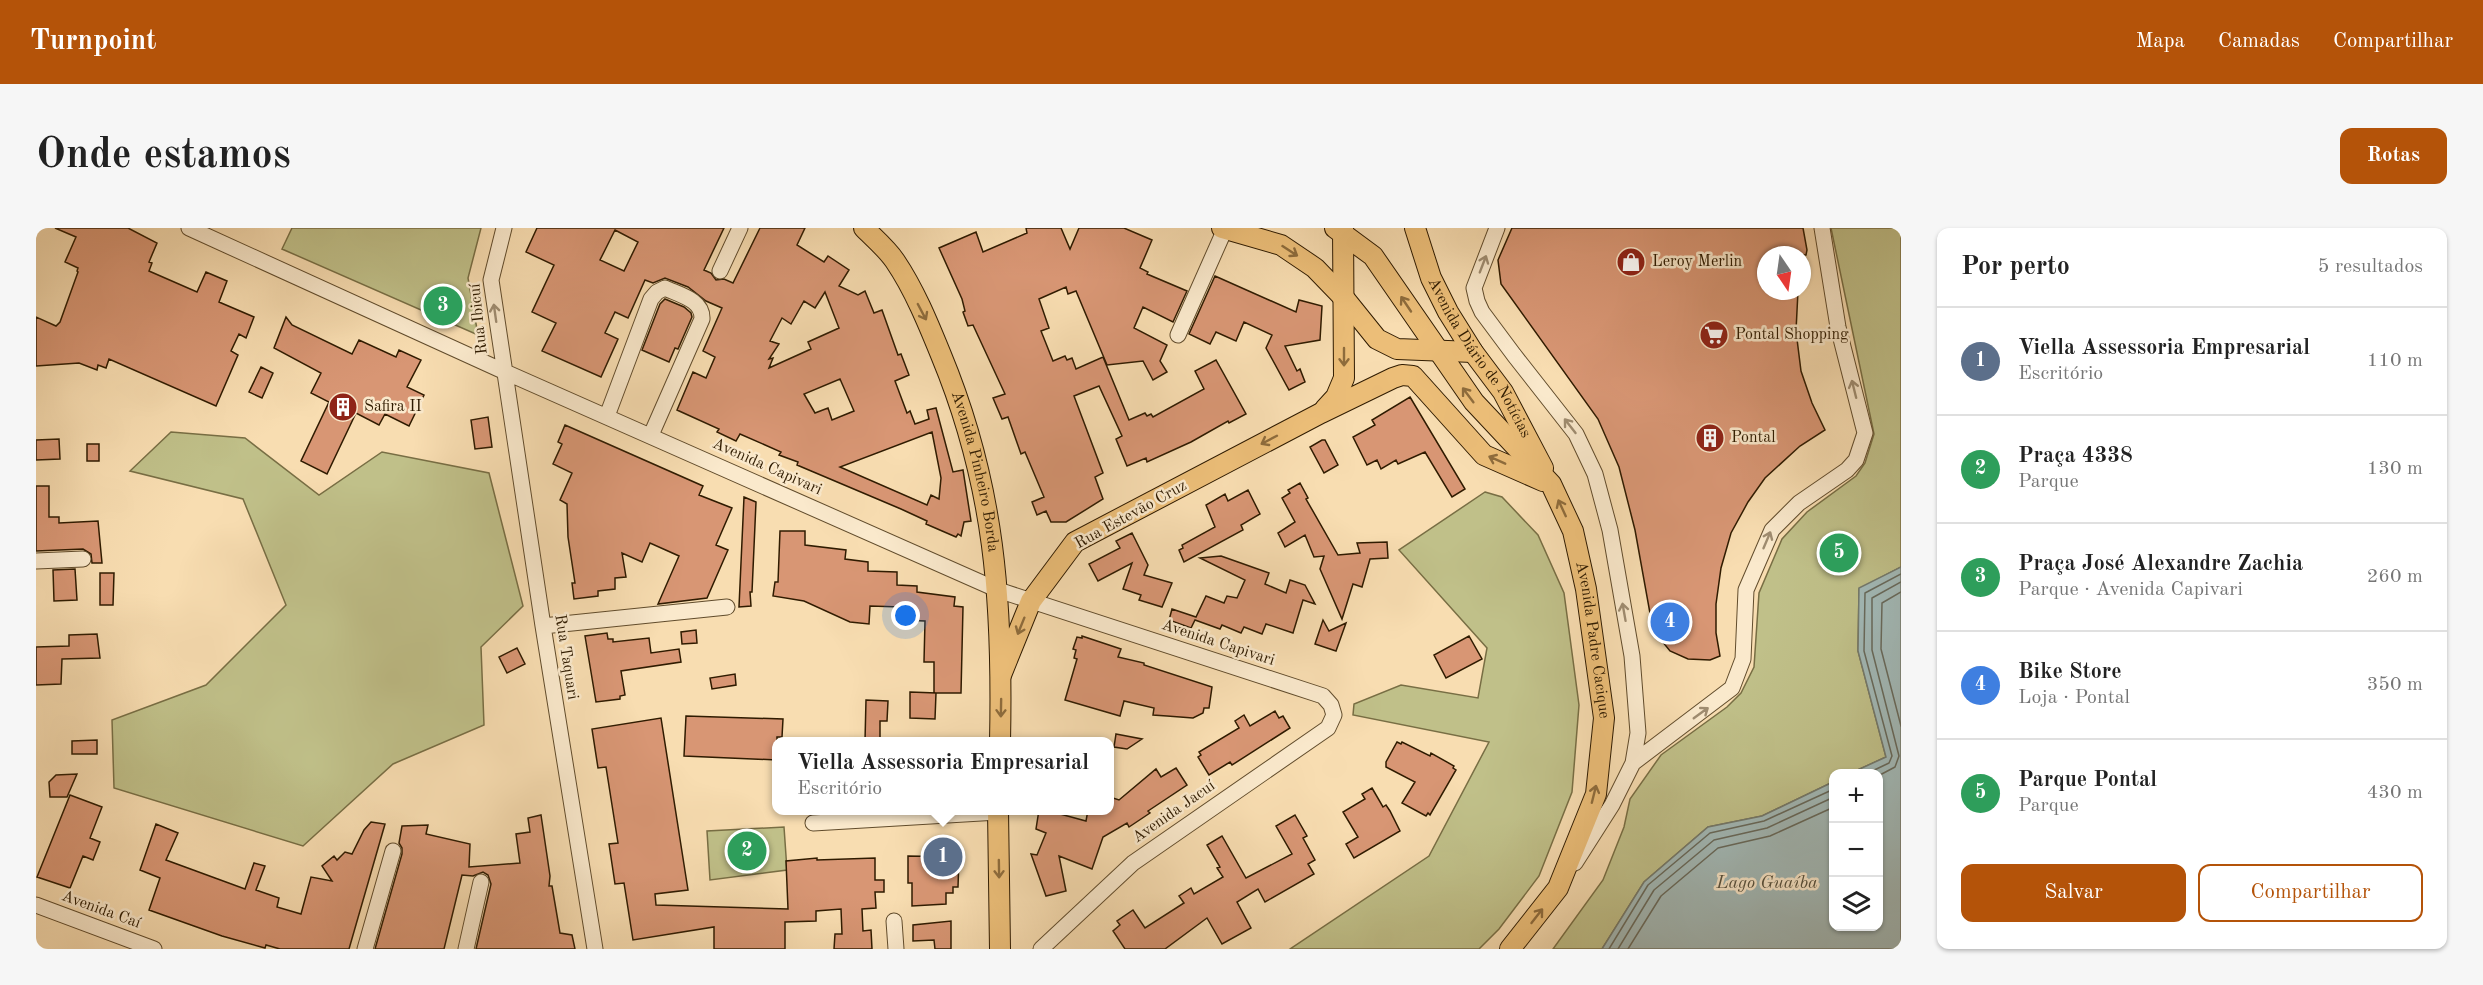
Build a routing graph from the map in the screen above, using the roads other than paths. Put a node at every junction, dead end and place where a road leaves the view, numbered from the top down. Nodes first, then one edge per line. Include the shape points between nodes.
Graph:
1 (189, 228) edge
2 (504, 228) edge
3 (740, 228) edge
4 (864, 228) edge
5 (1224, 228) edge
6 (1415, 228) edge
7 (1497, 228) edge
8 (1822, 228) edge
9 (1340, 229) edge
10 (720, 270) dead end
11 (1344, 298) junction
12 (1178, 335) dead end
13 (1438, 352) junction
14 (1473, 352) junction
15 (503, 370) junction
16 (1321, 413) junction
17 (607, 416) junction
18 (651, 435) junction
19 (1551, 484) junction
20 (83, 559) dead end
21 (36, 561) edge
22 (998, 590) junction
23 (1031, 601) junction
24 (727, 607) dead end
25 (543, 626) junction
26 (1001, 675) junction
27 (1334, 716) joint
28 (1000, 737) edge
29 (1633, 763) junction
30 (936, 815) edge
31 (998, 815) edge
32 (813, 823) dead end
33 (393, 851) dead end
34 (482, 882) dead end
35 (1558, 888) junction
36 (36, 905) edge
37 (894, 921) dead end
38 (154, 949) edge
39 (365, 949) edge
40 (466, 949) edge
41 (595, 949) edge
42 (896, 949) edge
43 (1000, 949) edge
44 (1041, 949) edge
45 (1510, 949) edge

1 - 15 street, Avenida Capivari
15 -> 2 street, Rua Ibicuí via 491,280
3 - 10 street
4 -> 22 main road, Avenida Pinheiro Borda via 894,260 928,324 958,397 990,521
5 -> 11 main road via 1281,245 1316,268
5 - 12 street
6 - 14 main road, Avenida Diário de Notícias via 1431,278
29 -> 7 street via 1638,733 1632,656 1610,530 1595,474 1576,434 1477,301 1474,288
29 -> 8 street via 1732,688 1743,658 1746,590 1772,530 1799,503 1847,470 1862,447 1865,433 1838,327
9 - 11 main road
13 -> 9 main road, Avenida Padre Cacique via 1373,256
11 - 13 main road via 1377,339 1398,348
11 -> 16 main road via 1344,378 1336,397
13 - 14 main road
19 -> 13 main road, Avenida Padre Cacique via 1474,402
14 - 19 main road, Avenida Diário de Notícias via 1503,392
15 - 17 street, Avenida Capivari
15 - 25 street, Rua Taquari
19 -> 16 main road, Rua Estevão Cruz via 1485,455 1413,376 1393,378
16 -> 23 main road, Rua Estevão Cruz via 1075,542
17 - 18 street, Avenida Capivari
17 - 18 street via 651,299 665,288 699,305 702,319
18 - 22 street, Avenida Capivari
35 -> 19 main road, Avenida Padre Cacique via 1596,794 1604,718 1586,589 1573,531
20 - 21 street
22 - 23 street, Avenida Capivari
22 - 26 main road, Avenida Pinheiro Borda
23 -> 26 main road, Rua Estevão Cruz
23 - 27 street, Avenida Capivari via 1323,696
24 - 25 street
25 - 41 street, Rua Taquari
26 -> 28 main road, Avenida Pinheiro Borda
27 - 44 street, Avenida Jacuí via 1328,728 1133,863
29 - 35 street via 1612,805
30 - 32 street
31 -> 43 main road
33 - 39 street
34 - 40 street
45 -> 35 main road, Avenida Padre Cacique
36 - 38 street, Avenida Caí
37 - 42 street

